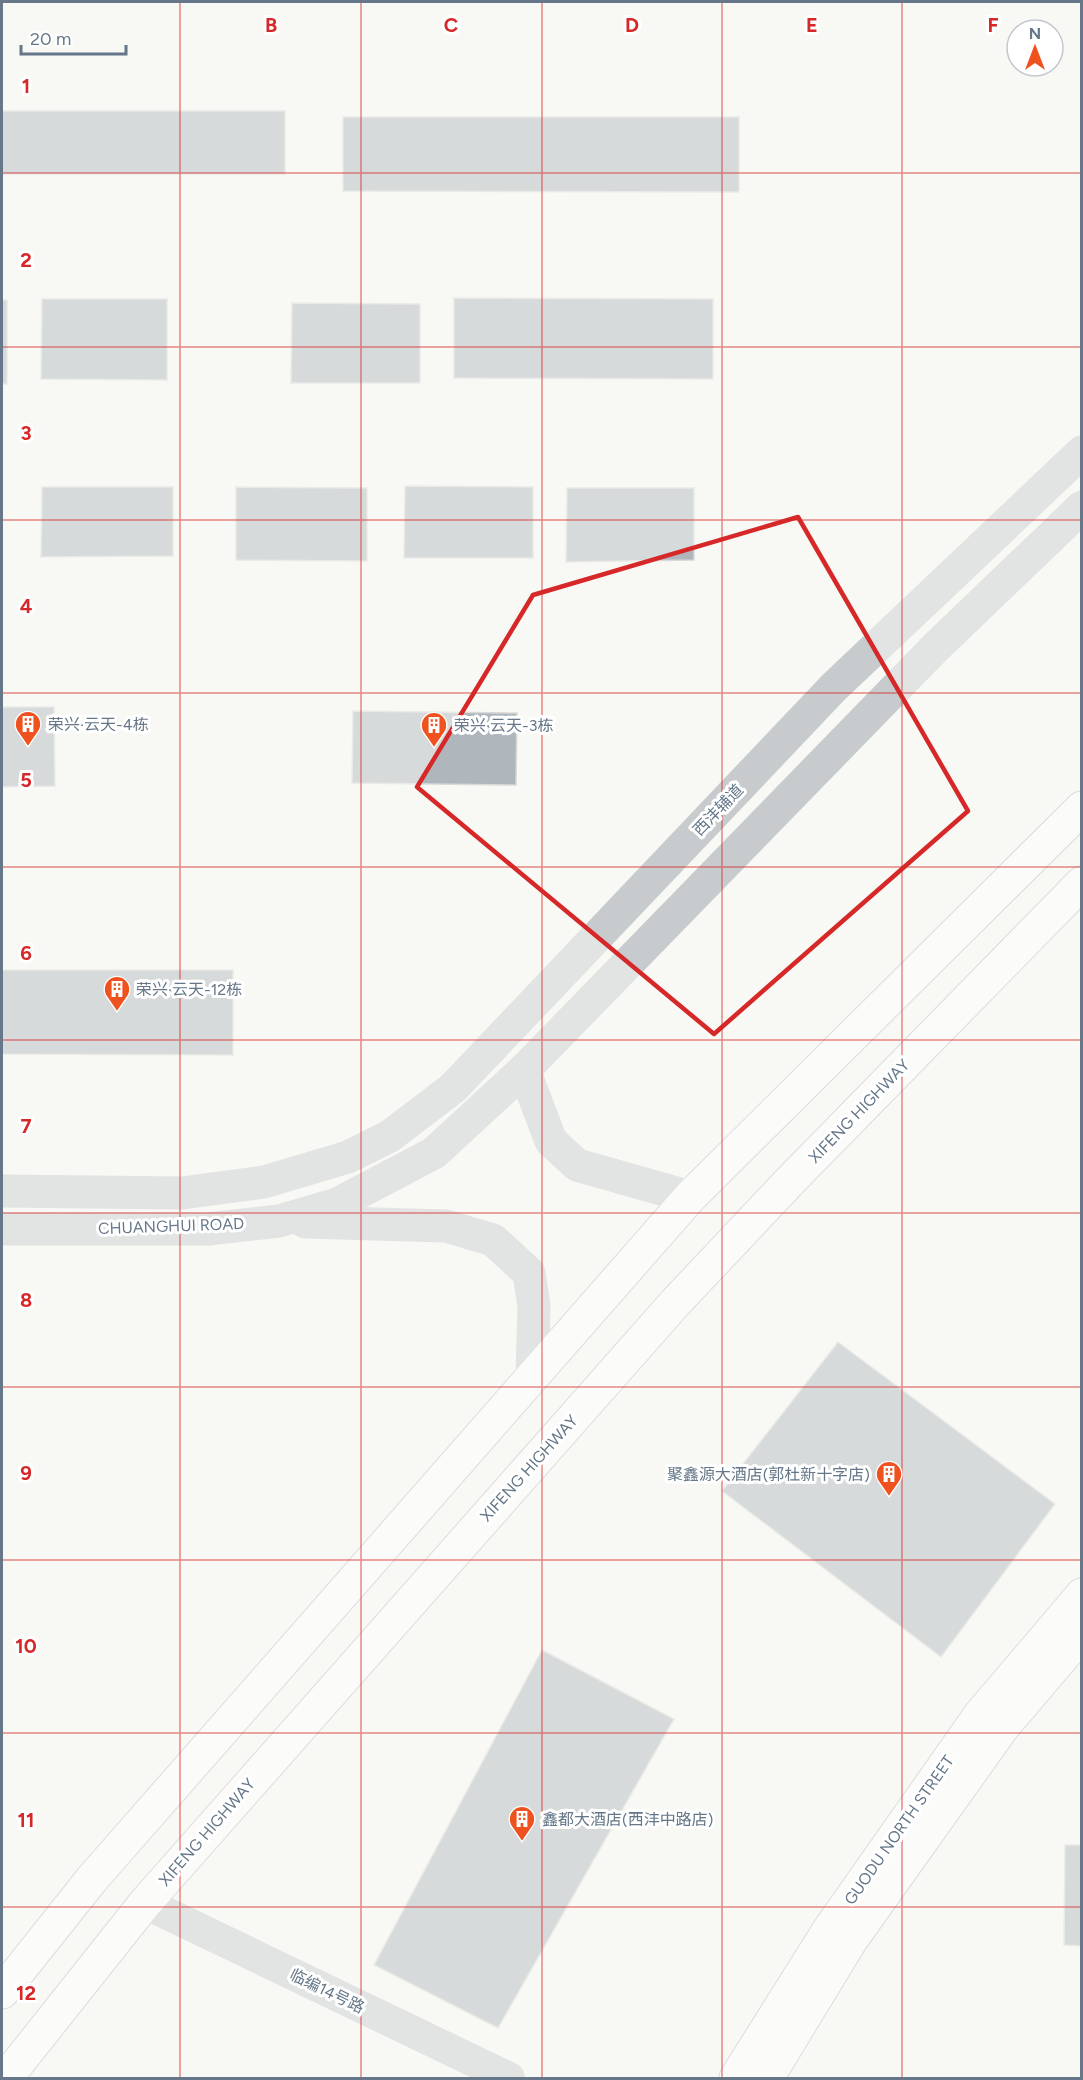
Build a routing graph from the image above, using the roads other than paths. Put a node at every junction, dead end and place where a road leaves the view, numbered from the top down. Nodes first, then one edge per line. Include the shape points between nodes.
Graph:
1 (1082, 452) edge
2 (1082, 507) edge
3 (1082, 808) edge
4 (1082, 883) edge
5 (524, 1070) junction
6 (348, 1157) joint
7 (2, 1191) edge
8 (690, 1197) junction
9 (279, 1221) junction
10 (2, 1229) edge
11 (532, 1376) junction
12 (1082, 1595) edge
13 (1082, 1634) edge
14 (145, 1903) junction
15 (2, 1992) edge
16 (6, 2079) edge
17 (509, 2079) edge
18 (736, 2079) edge
19 (767, 2079) edge

1 - 6 street, 西沣辅道 via 834,687 453,1088 390,1136
2 - 5 street via 935,648
3 - 8 main road
4 - 14 main road, XIFENG HIGHWAY via 675,1303
5 - 8 street via 551,1141 577,1165
5 - 9 street, CHUANGHUI ROAD via 434,1153 337,1204
6 - 7 street, CHUANGHUI ROAD via 264,1182 182,1193
8 - 11 main road
9 - 10 street, CHUANGHUI ROAD via 208,1229
9 - 11 street via 446,1226 493,1240 529,1273 534,1306
11 - 15 main road via 92,1879
12 - 18 main road, GUODU NORTH STREET via 980,1715 829,1930
13 - 19 main road, GUODU NORTH STREET via 1002,1728 858,1930
14 - 16 main road, XIFENG HIGHWAY
14 - 17 street, 临编14号路

